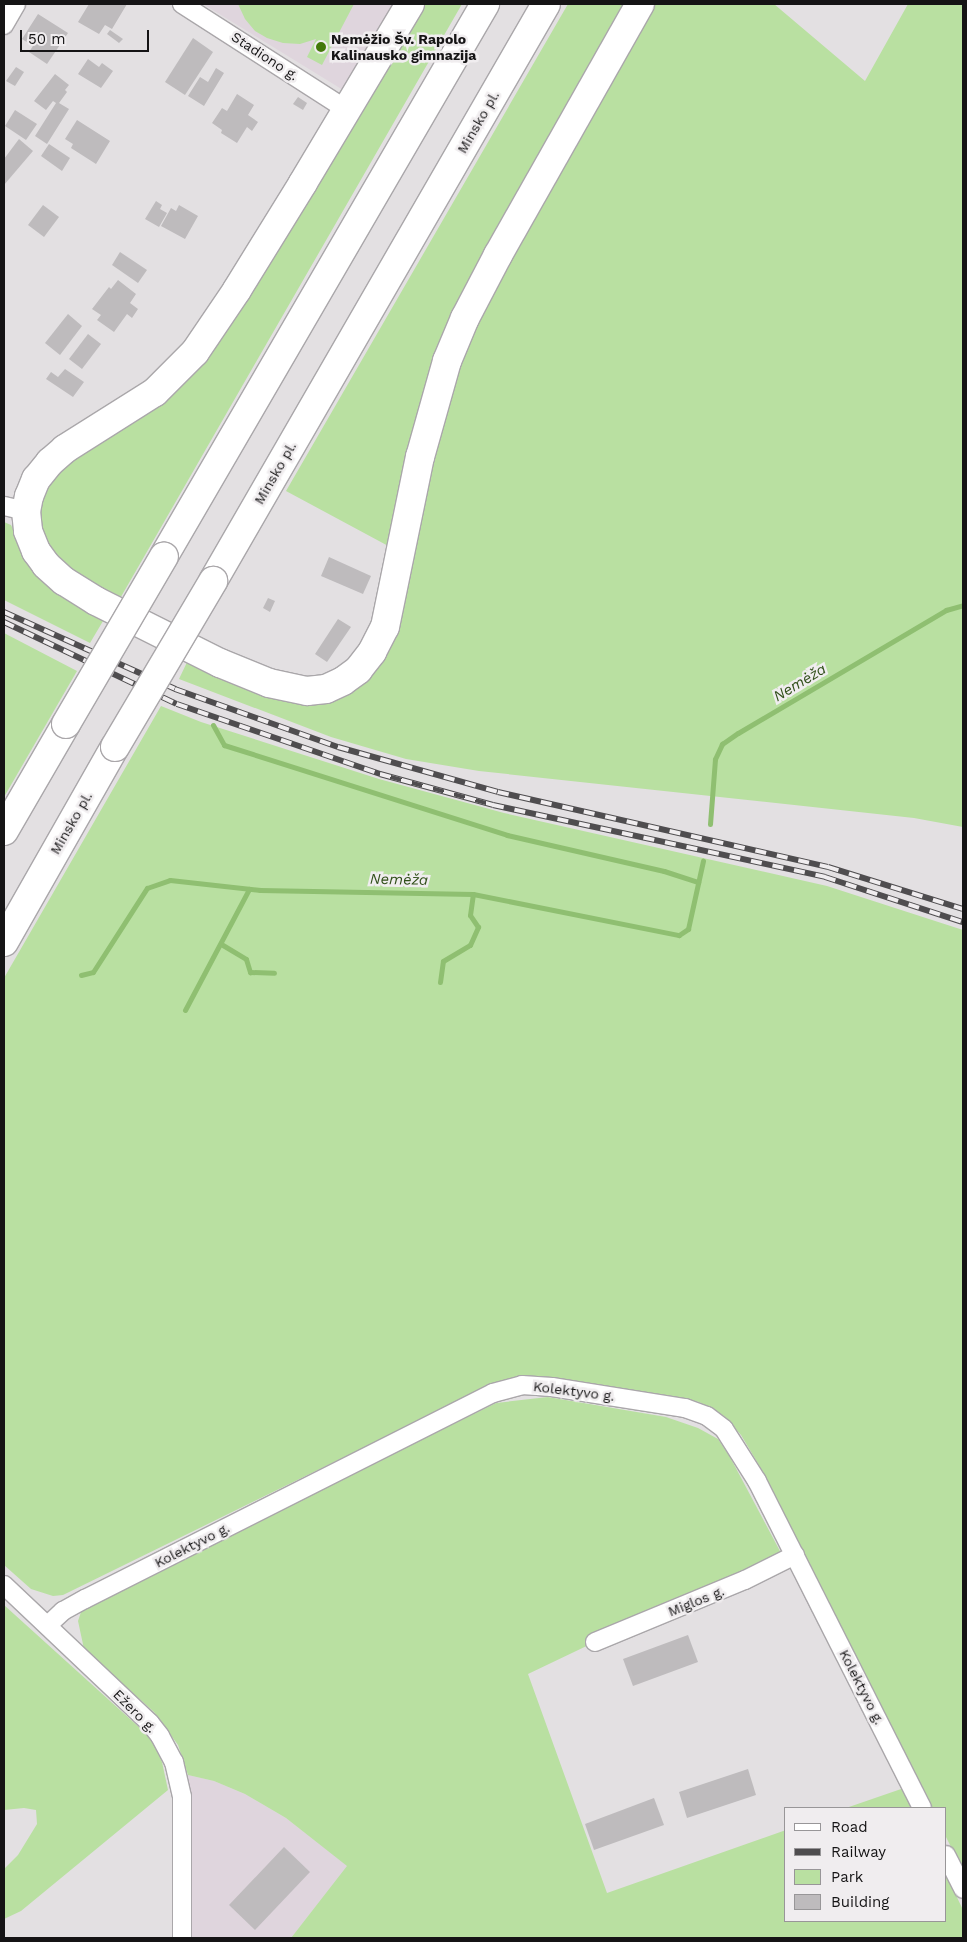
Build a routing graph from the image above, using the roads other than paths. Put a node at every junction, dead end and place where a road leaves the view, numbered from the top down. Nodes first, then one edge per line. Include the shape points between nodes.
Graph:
1 (16, 4) edge
2 (182, 4) edge
3 (410, 4) edge
4 (485, 4) edge
5 (546, 4) edge
6 (640, 4) edge
7 (4, 25) edge
8 (348, 110) junction
9 (15, 509) edge
10 (4, 831) edge
11 (4, 942) edge
12 (795, 1555) junction
13 (4, 1585) edge
14 (48, 1625) junction
15 (595, 1642) dead end
16 (921, 1807) edge
17 (947, 1856) edge
18 (963, 1889) edge
19 (182, 1938) edge

1 - 7 street
2 - 8 street, Stadiono g.
3 - 8 highway
4 - 10 highway, bridge
5 - 11 highway, Minsko pl., bridge
6 - 9 highway via 498,255 447,360 420,457 385,627 358,670 326,689 307,690 269,683 220,663 96,601 64,581 46,566
8 - 9 highway via 195,352 155,392 50,462 36,479 29,496
12 - 14 street, Kolektyvo g. via 738,1448 724,1429 707,1416 676,1406 522,1385 492,1393 103,1590 63,1612
12 - 15 street, Miglos g. via 745,1580
12 - 16 street, Kolektyvo g.
13 - 14 street, Ežero g.
14 - 19 street, Ežero g. via 150,1723 174,1762 182,1797
17 - 18 street

